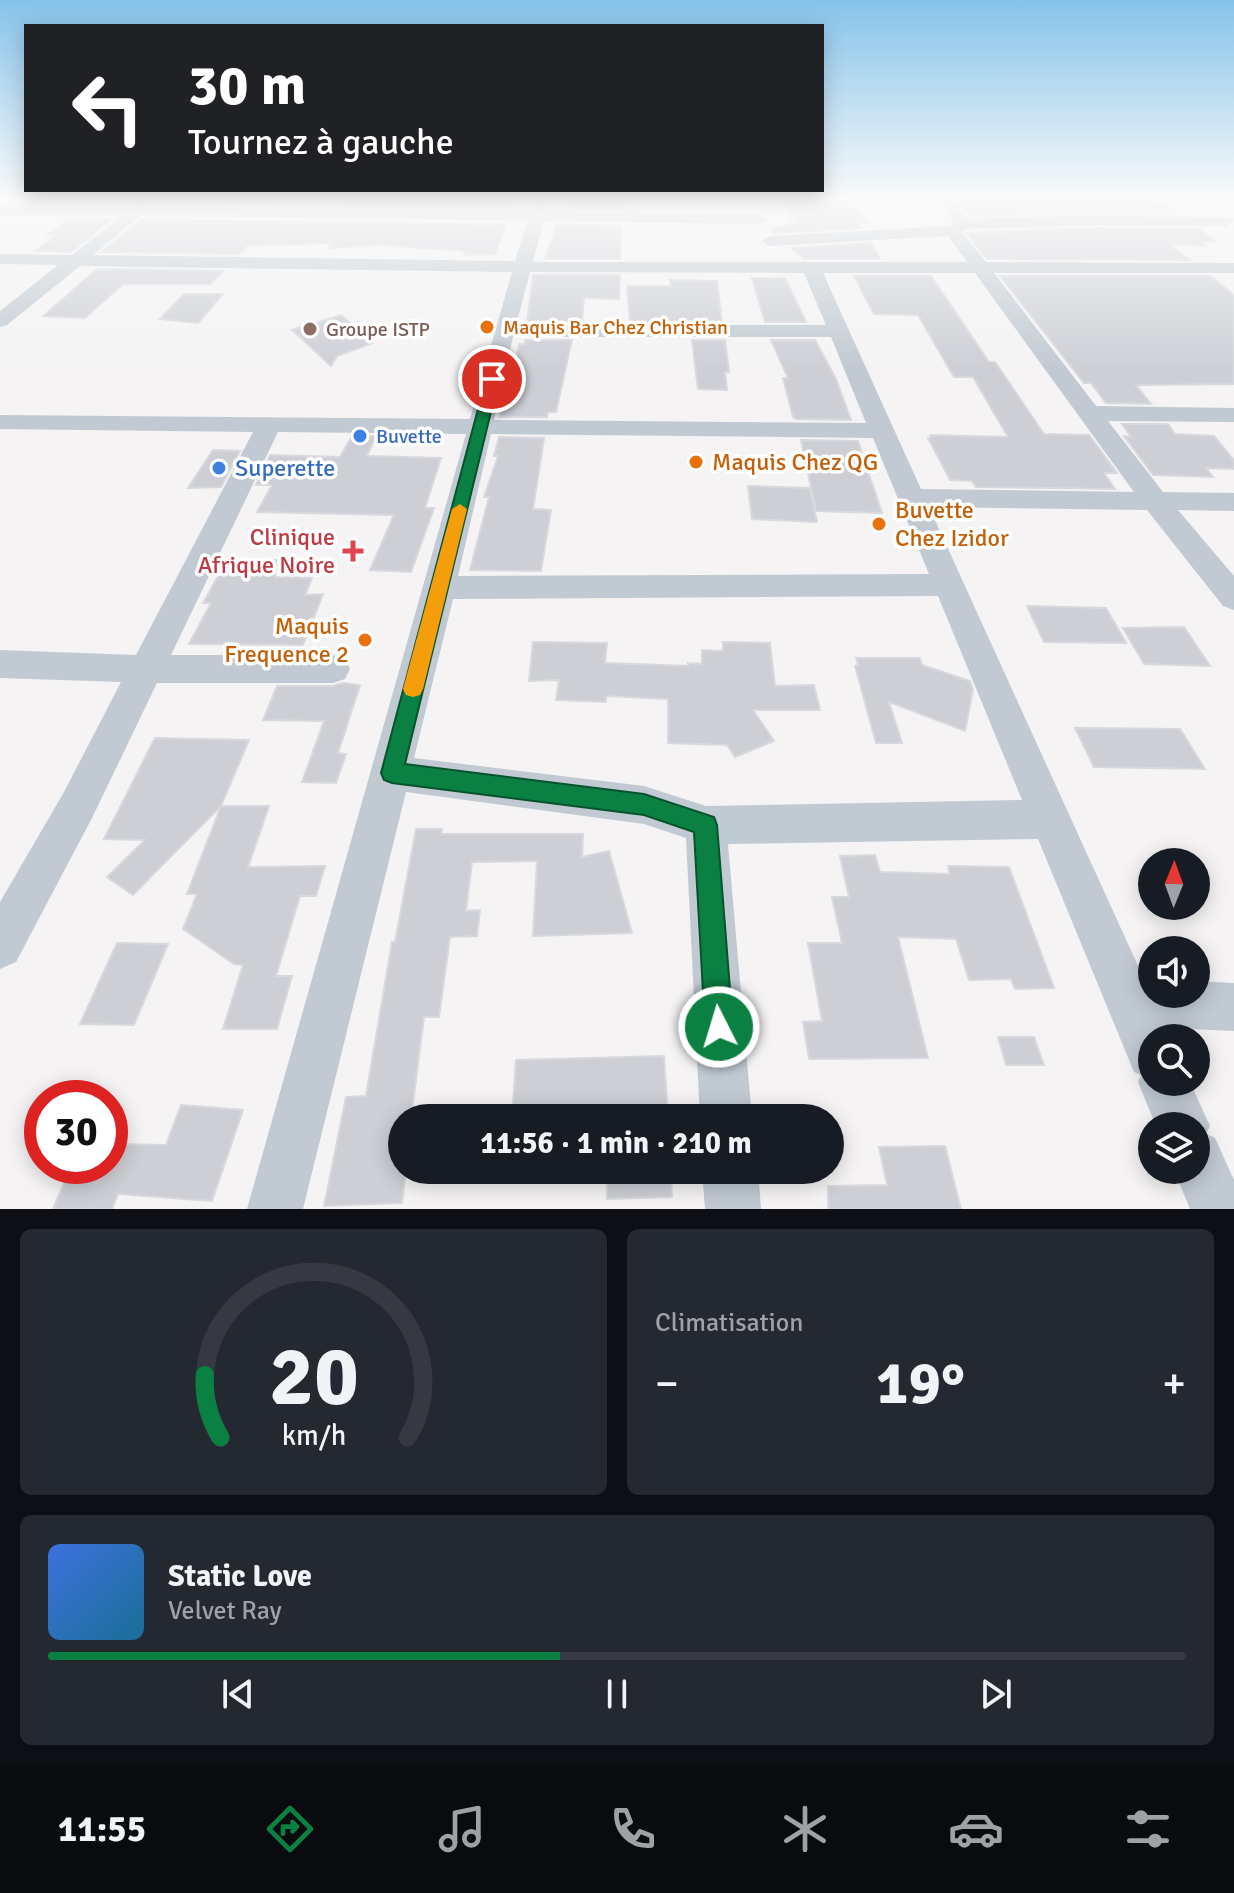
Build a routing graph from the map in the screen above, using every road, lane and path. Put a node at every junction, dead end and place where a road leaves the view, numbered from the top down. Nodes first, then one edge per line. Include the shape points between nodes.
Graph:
1 (82, 254) edge
2 (217, 254) edge
3 (525, 254) edge
4 (783, 254) edge
5 (973, 254) edge
6 (0, 259) edge
7 (75, 260) junction
8 (209, 262) junction
9 (522, 267) junction
10 (796, 267) junction
11 (980, 268) junction
12 (1234, 268) edge
13 (0, 321) edge
14 (504, 331) junction
15 (836, 331) junction
16 (1089, 413) junction
17 (1234, 415) edge
18 (0, 422) edge
19 (269, 425) junction
20 (481, 427) junction
21 (882, 431) junction
22 (912, 498) junction
23 (1154, 500) junction
24 (1234, 502) edge
25 (950, 585) junction
26 (440, 588) junction
27 (1234, 598) edge
28 (0, 664) edge
29 (146, 669) junction
30 (333, 669) dead end
31 (392, 773) junction
32 (1051, 819) junction
33 (706, 825) junction
34 (0, 946) edge
35 (1130, 1002) junction
36 (1234, 1007) edge
37 (1139, 1024) edge
38 (725, 1104) edge
39 (731, 1184) edge
40 (1207, 1184) edge
41 (275, 1209) edge
42 (733, 1209) edge
43 (1218, 1209) edge

1 - 7 street
2 - 8 street
3 - 9 street
4 - 10 street
5 - 11 street
6 - 7 street
7 - 8 street
7 - 13 street
8 - 9 street
9 - 10 street
9 - 14 street
10 - 11 street
10 - 15 street
11 - 12 street
11 - 16 street
14 - 15 street
14 - 20 street
15 - 21 street
16 - 17 street
16 - 23 street
18 - 19 street
19 - 20 street
19 - 29 street
20 - 21 street
20 - 26 street
21 - 22 street
22 - 23 street
22 - 25 street
23 - 24 street
23 - 27 street
25 - 26 street
25 - 32 street
26 - 31 street
28 - 29 street
29 - 30 street
29 - 34 street
31 - 33 street via 644,805
31 - 41 street
32 - 33 street
32 - 35 street
33 - 38 street
35 - 36 street
35 - 37 street
39 - 42 street
40 - 43 street

